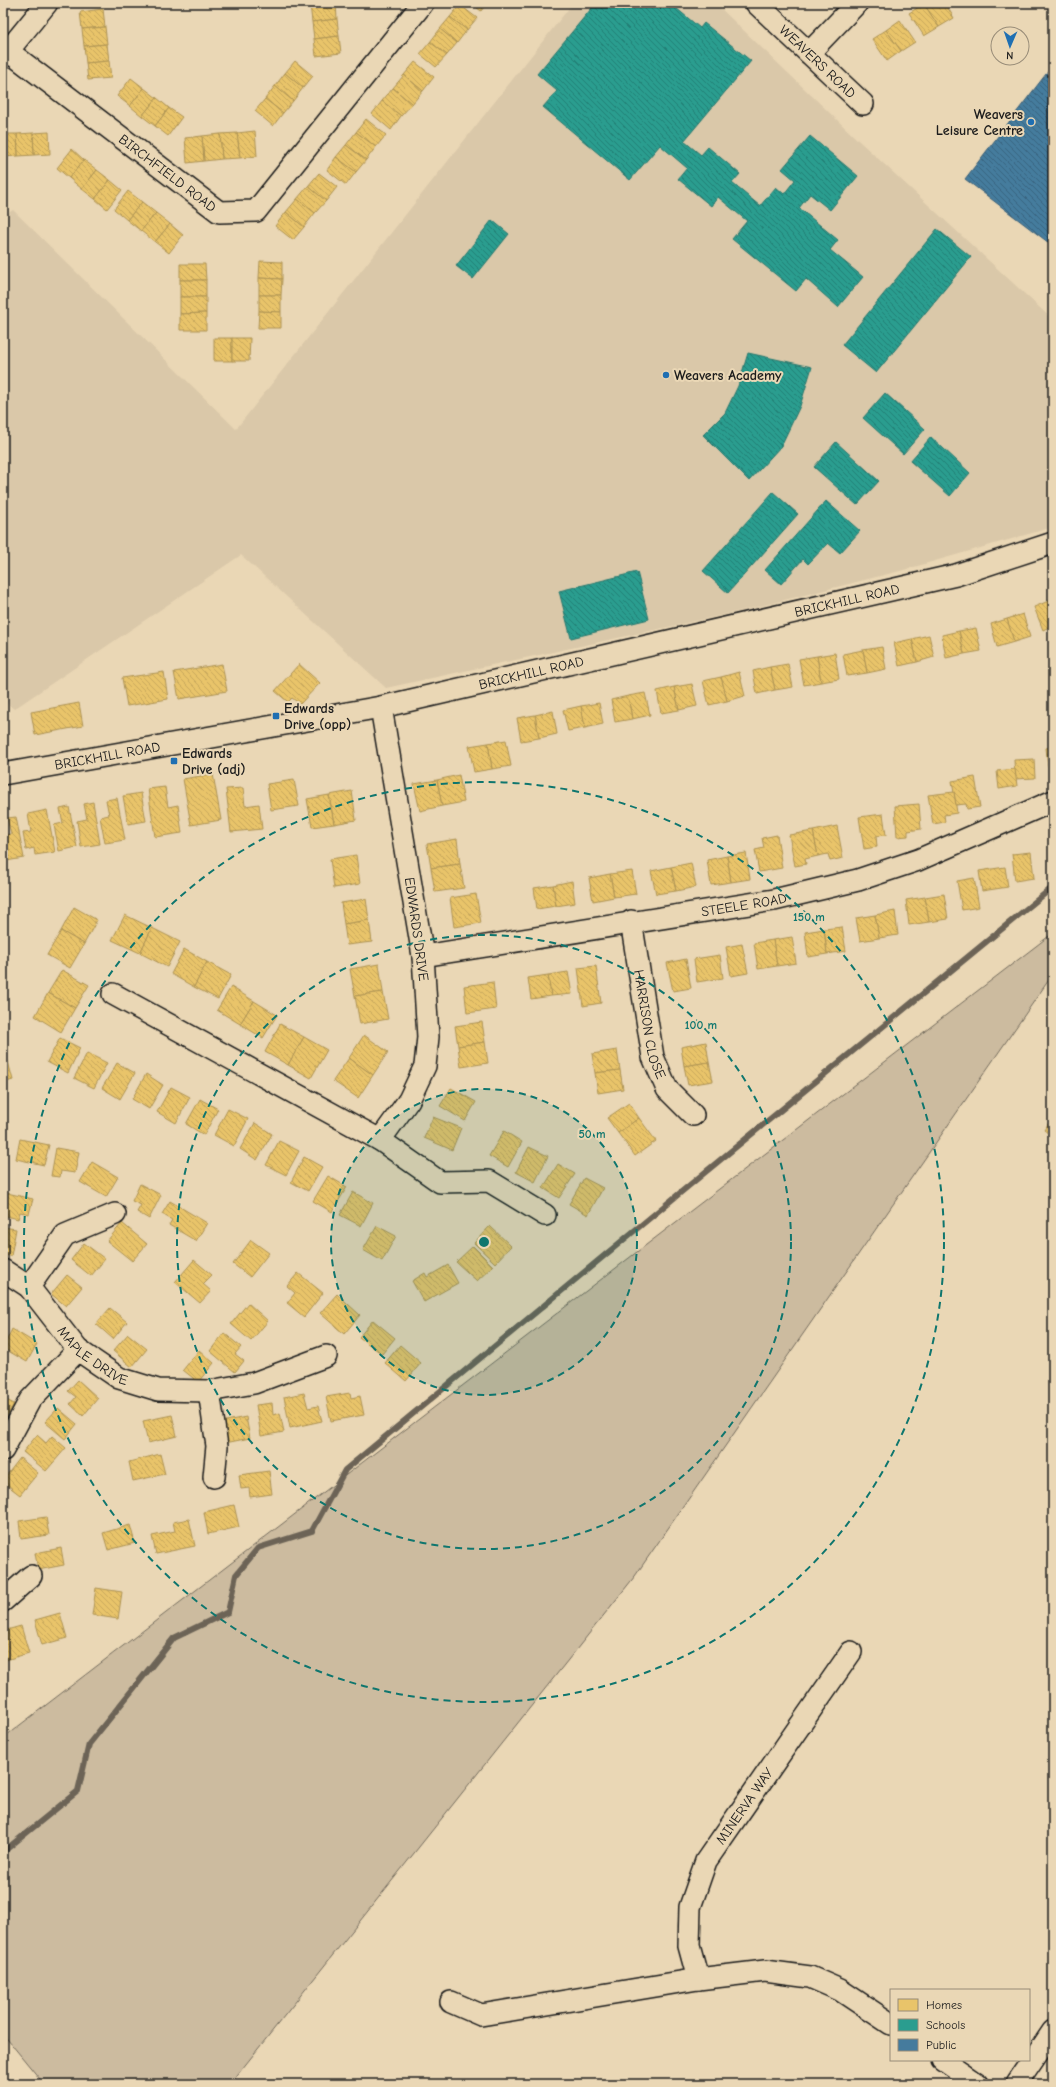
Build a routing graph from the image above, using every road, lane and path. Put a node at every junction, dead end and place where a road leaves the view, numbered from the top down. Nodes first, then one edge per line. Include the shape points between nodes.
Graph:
1 (47, 3) edge
2 (422, 3) edge
3 (756, 3) edge
4 (857, 3) edge
5 (809, 53) junction
6 (6, 54) edge
7 (863, 104) dead end
8 (1053, 543) edge
9 (381, 707) junction
10 (3, 774) edge
11 (1052, 805) edge
12 (631, 921) junction
13 (424, 956) junction
14 (113, 994) dead end
15 (693, 1115) dead end
16 (380, 1140) junction
17 (115, 1214) dead end
18 (545, 1215) dead end
19 (3, 1270) edge
20 (29, 1287) junction
21 (78, 1350) junction
22 (326, 1356) dead end
23 (209, 1392) junction
24 (3, 1450) edge
25 (214, 1477) dead end
26 (31, 1576) dead end
27 (3, 1601) edge
28 (851, 1652) dead end
29 (698, 1979) junction
30 (451, 2002) dead end
31 (890, 2023) edge
32 (1053, 2031) edge
33 (944, 2061) edge
34 (978, 2084) edge
35 (1017, 2084) edge

1 - 6 street
2 - 6 street, BIRCHFIELD ROAD via 256,211 219,212
3 - 5 street, WEAVERS ROAD
4 - 5 street
5 - 7 street, WEAVERS ROAD
8 - 9 street, BRICKHILL ROAD via 956,575
9 - 10 street, BRICKHILL ROAD
9 - 13 street, EDWARDS DRIVE
11 - 12 street, STEELE ROAD via 918,860 858,880 774,900
12 - 13 street, STEELE ROAD
12 - 15 street, HARRISON CLOSE via 653,1057 667,1089
13 - 16 street, EDWARDS DRIVE via 428,1037 425,1066 409,1100
14 - 16 street
16 - 18 street via 440,1182 489,1181
17 - 20 street via 65,1235
19 - 20 street, MAPLE DRIVE
20 - 21 street, MAPLE DRIVE
21 - 23 street, MAPLE DRIVE via 119,1378 158,1390
21 - 24 street via 30,1400
22 - 23 street, MAPLE DRIVE via 254,1383
23 - 25 street via 217,1446
26 - 27 street
28 - 29 street, MINERVA WAY via 706,1861 690,1907 689,1946
29 - 30 street via 481,2015
29 - 31 street via 765,1971 810,1978 840,1990
32 - 35 street
33 - 34 street

